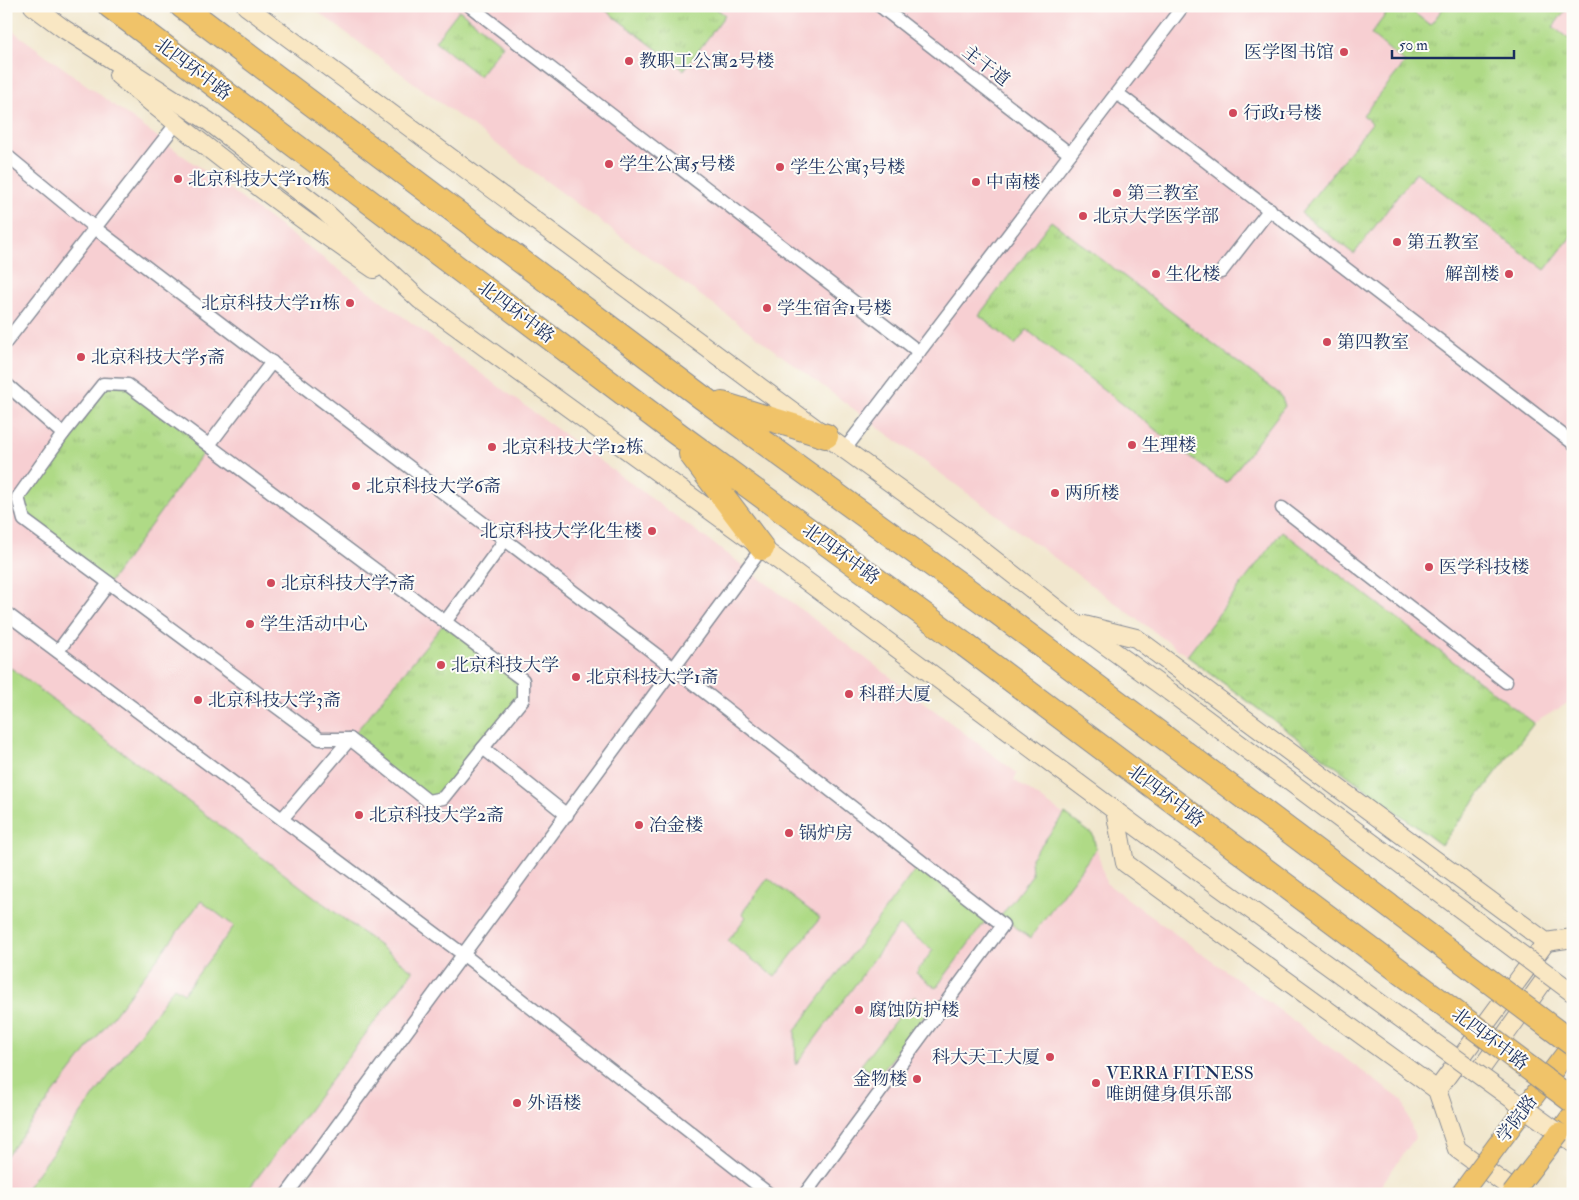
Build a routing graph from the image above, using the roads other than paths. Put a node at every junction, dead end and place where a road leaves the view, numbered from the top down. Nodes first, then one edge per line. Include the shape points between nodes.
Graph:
1 (33, 6) edge
2 (110, 6) edge
3 (182, 6) edge
4 (246, 6) edge
5 (470, 6) edge
6 (880, 6) edge
7 (1183, 6) edge
8 (64, 30) junction
9 (1116, 93) junction
10 (176, 124) junction
11 (1070, 154) junction
12 (6, 155) edge
13 (1270, 209) junction
14 (95, 228) junction
15 (1222, 272) dead end
16 (420, 300) junction
17 (6, 342) edge
18 (919, 352) junction
19 (272, 362) junction
20 (6, 384) edge
21 (704, 398) junction
22 (675, 432) junction
23 (64, 434) junction
24 (826, 436) junction
25 (1573, 443) edge
26 (209, 445) junction
27 (845, 449) junction
28 (1282, 508) dead end
29 (505, 540) junction
30 (762, 548) junction
31 (109, 583) junction
32 (6, 613) edge
33 (445, 622) junction
34 (1076, 624) junction
35 (58, 651) junction
36 (675, 669) junction
37 (1506, 682) dead end
38 (350, 739) junction
39 (482, 748) junction
40 (1115, 810) junction
41 (567, 815) junction
42 (282, 819) junction
43 (1573, 938) edge
44 (1546, 942) junction
45 (464, 955) junction
46 (1548, 975) junction
47 (1573, 993) edge
48 (1573, 1044) edge
49 (1478, 1073) junction
50 (1437, 1090) junction
51 (1573, 1101) edge
52 (1525, 1108) junction
53 (1573, 1114) edge
54 (1566, 1138) edge
55 (287, 1194) edge
56 (769, 1194) edge
57 (805, 1194) edge
58 (1461, 1194) edge
59 (1512, 1194) edge
60 (1520, 1194) edge

1 - 8 street, 北四环中路
2 - 22 highway, 北四环中路
3 - 21 highway
4 - 24 street
5 - 18 street
6 - 11 street, 主干道
7 - 9 street
8 - 10 street, 北四环中路
8 - 16 street, 北四环中路 via 208,121 322,209
9 - 11 street
9 - 13 street
10 - 14 street
10 - 16 street, 北四环中路 via 313,228
11 - 18 street
12 - 14 street
13 - 15 street
13 - 25 street
14 - 17 street
14 - 19 street
16 - 30 street, 北四环中路
18 - 27 street
19 - 26 street
19 - 29 street
20 - 23 street
21 - 24 highway
21 - 48 highway, bridge via 992,608
22 - 30 highway
22 - 51 highway, 北四环中路, bridge
23 - 26 street via 103,384 128,384
23 - 31 street via 18,497 24,520
24 - 27 street
26 - 33 street
27 - 34 street via 964,536
28 - 37 street
29 - 33 street
29 - 36 street
30 - 36 street
30 - 40 street, 北四环中路
31 - 35 street
31 - 38 street via 320,740
32 - 35 street
33 - 39 street via 523,680 523,699
34 - 44 street via 1136,638
34 - 46 street, bridge
35 - 42 street
36 - 41 street
36 - 57 street via 1003,925
38 - 39 street via 428,801 443,798
38 - 42 street
39 - 41 street
40 - 49 street, 北四环中路, bridge
40 - 50 street via 1124,863
41 - 45 street
42 - 45 street
43 - 44 street
44 - 50 street
45 - 55 street
45 - 56 street
46 - 47 street, bridge
46 - 49 street, bridge
48 - 52 main road, 学院路, bridge
49 - 52 street, 北四环中路, bridge
50 - 60 street via 1457,1149
52 - 54 street, 北四环中路, bridge
52 - 58 main road, 学院路, bridge
53 - 54 main road
54 - 59 main road, bridge

